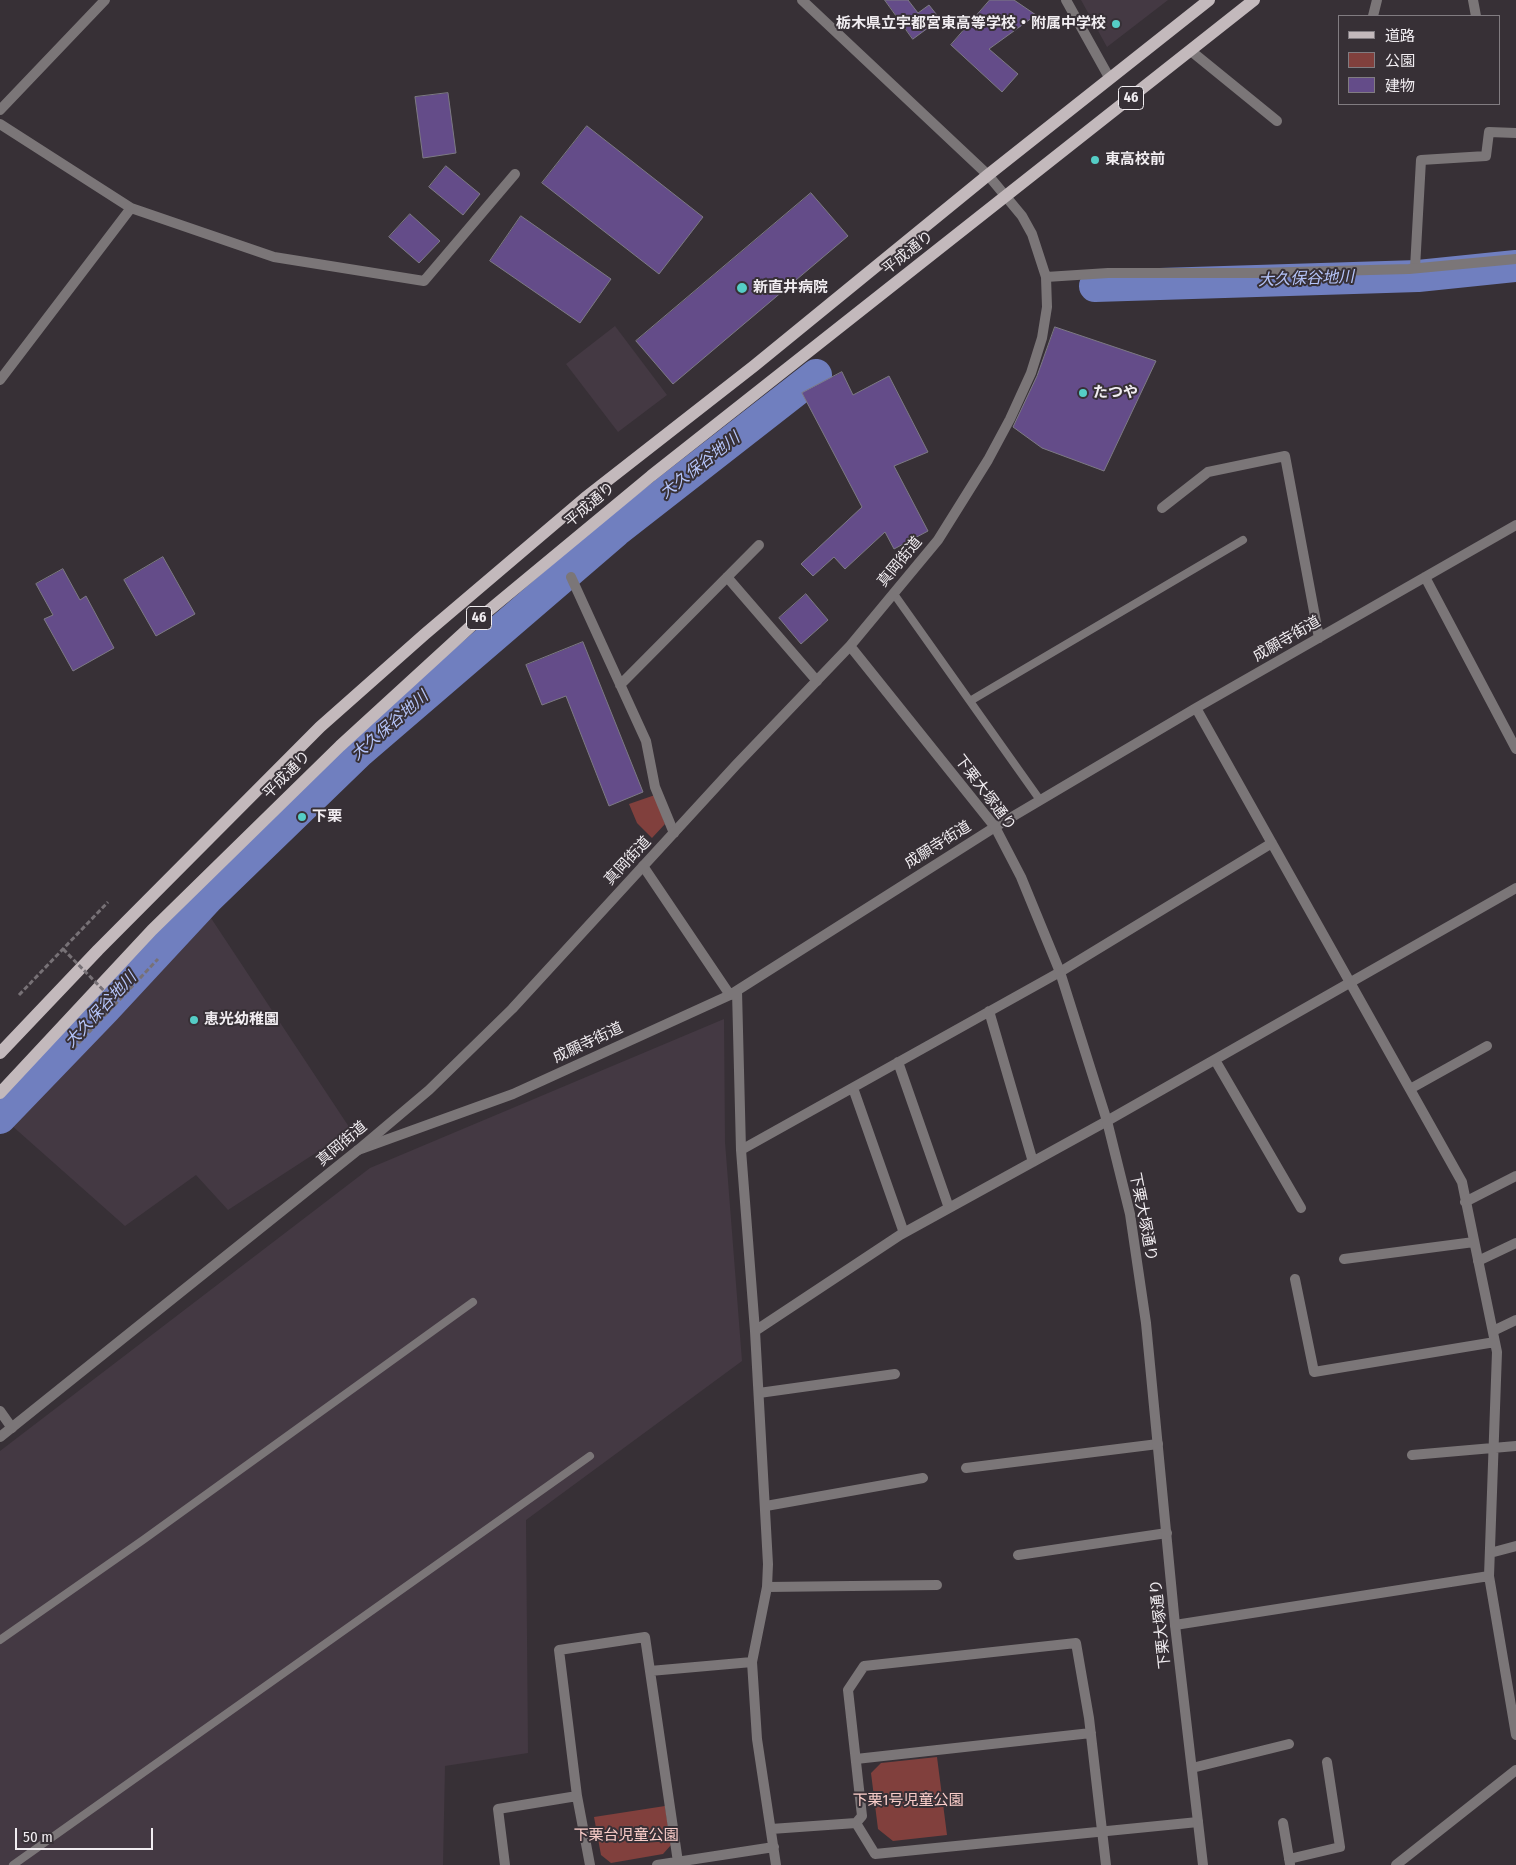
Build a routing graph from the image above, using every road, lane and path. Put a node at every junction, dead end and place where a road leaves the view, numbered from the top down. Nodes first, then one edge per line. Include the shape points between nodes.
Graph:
1 (105, 0) edge
2 (802, 0) edge
3 (1066, 0) edge
4 (1209, 0) edge
5 (1254, 0) edge
6 (1377, 0) edge
7 (1473, 0) edge
8 (1373, 15) edge
9 (1476, 15) edge
10 (1191, 51) junction
11 (1110, 79) junction
12 (0, 95) edge
13 (12, 97) junction
14 (0, 110) edge
15 (1277, 121) dead end
16 (0, 124) edge
17 (1516, 133) edge
18 (514, 174) dead end
19 (988, 175) junction
20 (1007, 196) junction
21 (131, 208) junction
22 (1516, 259) edge
23 (1415, 268) junction
24 (1046, 277) junction
25 (0, 380) edge
26 (1162, 508) dead end
27 (1516, 525) edge
28 (1243, 540) dead end
29 (759, 545) dead end
30 (571, 577) dead end
31 (728, 577) junction
32 (1425, 577) junction
33 (894, 594) junction
34 (1319, 638) junction
35 (850, 646) junction
36 (817, 681) junction
37 (620, 685) junction
38 (970, 701) junction
39 (1196, 708) junction
40 (1516, 749) edge
41 (1040, 800) junction
42 (995, 827) junction
43 (674, 833) junction
44 (1272, 843) junction
45 (643, 866) junction
46 (1516, 888) edge
47 (108, 902) dead end
48 (62, 949) junction
49 (158, 959) dead end
50 (1060, 972) junction
51 (1351, 982) junction
52 (734, 993) junction
53 (19, 995) dead end
54 (116, 1003) junction
55 (989, 1011) junction
56 (1487, 1046) dead end
57 (73, 1049) dead end
58 (0, 1053) edge
59 (1215, 1060) junction
60 (898, 1062) junction
61 (852, 1088) junction
62 (1410, 1089) junction
63 (0, 1093) edge
64 (1107, 1122) junction
65 (358, 1150) junction
66 (741, 1150) junction
67 (1033, 1162) junction
68 (1516, 1176) edge
69 (1465, 1202) junction
70 (949, 1208) junction
71 (1301, 1208) dead end
72 (904, 1233) junction
73 (1474, 1242) junction
74 (1516, 1243) edge
75 (1344, 1258) dead end
76 (1478, 1261) junction
77 (1295, 1279) dead end
78 (473, 1302) dead end
79 (1516, 1320) edge
80 (755, 1331) junction
81 (1493, 1331) junction
82 (1495, 1342) junction
83 (894, 1374) dead end
84 (759, 1393) junction
85 (0, 1411) edge
86 (12, 1428) junction
87 (0, 1437) edge
88 (1158, 1444) junction
89 (1516, 1446) edge
90 (1494, 1448) junction
91 (1412, 1455) dead end
92 (590, 1456) dead end
93 (966, 1468) dead end
94 (923, 1478) dead end
95 (766, 1506) junction
96 (1167, 1533) junction
97 (1516, 1546) edge
98 (1490, 1553) junction
99 (1018, 1555) dead end
100 (1490, 1576) junction
101 (937, 1585) dead end
102 (767, 1586) junction
103 (1175, 1625) junction
104 (0, 1640) edge
105 (752, 1662) junction
106 (650, 1671) junction
107 (1091, 1733) junction
108 (1516, 1735) edge
109 (1289, 1744) dead end
110 (856, 1759) junction
111 (1328, 1762) dead end
112 (1192, 1768) junction
113 (1516, 1770) edge
114 (577, 1796) junction
115 (1198, 1822) junction
116 (856, 1823) junction
117 (1283, 1824) dead end
118 (771, 1829) junction
119 (1102, 1832) junction
120 (774, 1847) junction
121 (876, 1860) edge
122 (678, 1862) junction
123 (1290, 1862) edge
124 (12, 1865) edge
125 (505, 1865) edge
126 (590, 1865) edge
127 (657, 1865) edge
128 (776, 1865) edge
129 (1106, 1865) edge
130 (1203, 1865) edge
131 (1396, 1865) edge

1 - 13 street
2 - 19 street, 真岡街道
3 - 11 street
4 - 11 main road, 平成通り / 46
5 - 10 main road, 平成通り / 46
6 - 8 street
7 - 9 street
10 - 15 street
10 - 20 main road, 平成通り / 46
11 - 19 main road, 平成通り / 46
12 - 13 street
13 - 14 street
16 - 21 street
17 - 23 street via 1489,132 1486,156 1421,160
18 - 21 street via 424,281 274,257
19 - 20 street, 真岡街道
19 - 58 main road, 平成通り / 46 via 754,366 585,498 320,727
20 - 24 street, 真岡街道 via 1032,234
20 - 63 main road, 平成通り / 46 via 651,476 482,616 340,746 152,930
21 - 25 street
22 - 23 street
23 - 24 street
24 - 33 street, 真岡街道 via 1047,307 1042,338 1031,373 1010,419 938,540
26 - 34 street via 1208,472 1285,456
27 - 32 street, 成願寺街道
28 - 38 lane
29 - 31 street
30 - 37 street
31 - 36 street
31 - 37 street
32 - 34 street, 成願寺街道
32 - 40 street
33 - 35 street, 真岡街道
33 - 38 lane
34 - 39 street, 成願寺街道
35 - 36 street, 真岡街道
35 - 42 street, 下栗大塚通り
36 - 43 street, 真岡街道
37 - 43 street via 646,741 655,787
38 - 41 lane
39 - 41 street, 成願寺街道
39 - 44 street
41 - 42 street, 成願寺街道
42 - 50 street, 下栗大塚通り via 1021,877
42 - 52 street, 成願寺街道
43 - 45 street, 真岡街道
44 - 50 street
44 - 51 street
45 - 52 street
45 - 65 street, 真岡街道 via 512,1009 429,1090
46 - 51 street
47 - 48 path
48 - 53 path
48 - 54 path, bridge
49 - 54 path
50 - 55 street
50 - 64 street, 下栗大塚通り
51 - 59 street
51 - 62 street
52 - 65 street, 成願寺街道 via 513,1094
52 - 66 street
54 - 57 path
55 - 60 street
55 - 67 street
56 - 62 street
59 - 64 street
59 - 71 street
60 - 61 street
60 - 70 street
61 - 66 street
61 - 72 street
62 - 69 street via 1462,1182
64 - 67 street
64 - 88 street, 下栗大塚通り via 1130,1214 1146,1323
65 - 86 street, 真岡街道
66 - 80 street
67 - 70 street
68 - 69 street
69 - 73 street
70 - 72 street
72 - 80 street
73 - 75 street
73 - 76 street
74 - 76 street
76 - 81 street
77 - 82 street via 1314,1372
78 - 104 lane
79 - 81 street
80 - 84 street
81 - 82 street
82 - 90 street
83 - 84 street
84 - 95 street
85 - 86 street
86 - 87 street, 真岡街道
88 - 93 street
88 - 96 street, 下栗大塚通り
89 - 90 street
90 - 91 street
90 - 98 street
92 - 124 lane
94 - 95 street
95 - 102 street
96 - 99 street
96 - 103 street, 下栗大塚通り
97 - 98 street
98 - 100 street
100 - 103 street
100 - 108 street
101 - 102 street
102 - 105 street
103 - 112 street, 下栗大塚通り
105 - 106 street
105 - 118 street via 757,1739
106 - 114 street via 645,1637 559,1650
106 - 122 street
107 - 110 street
107 - 110 street via 1076,1643 864,1666 848,1690
107 - 119 street
109 - 112 street
110 - 116 street via 862,1816
111 - 123 street via 1340,1847
112 - 115 street, 下栗大塚通り
113 - 131 street
114 - 125 street via 498,1809
114 - 126 street
115 - 119 street
115 - 130 street, 下栗大塚通り
116 - 118 street
116 - 121 street
117 - 123 street
118 - 120 street
119 - 121 street
119 - 129 street
120 - 122 street
120 - 128 street
122 - 127 street

